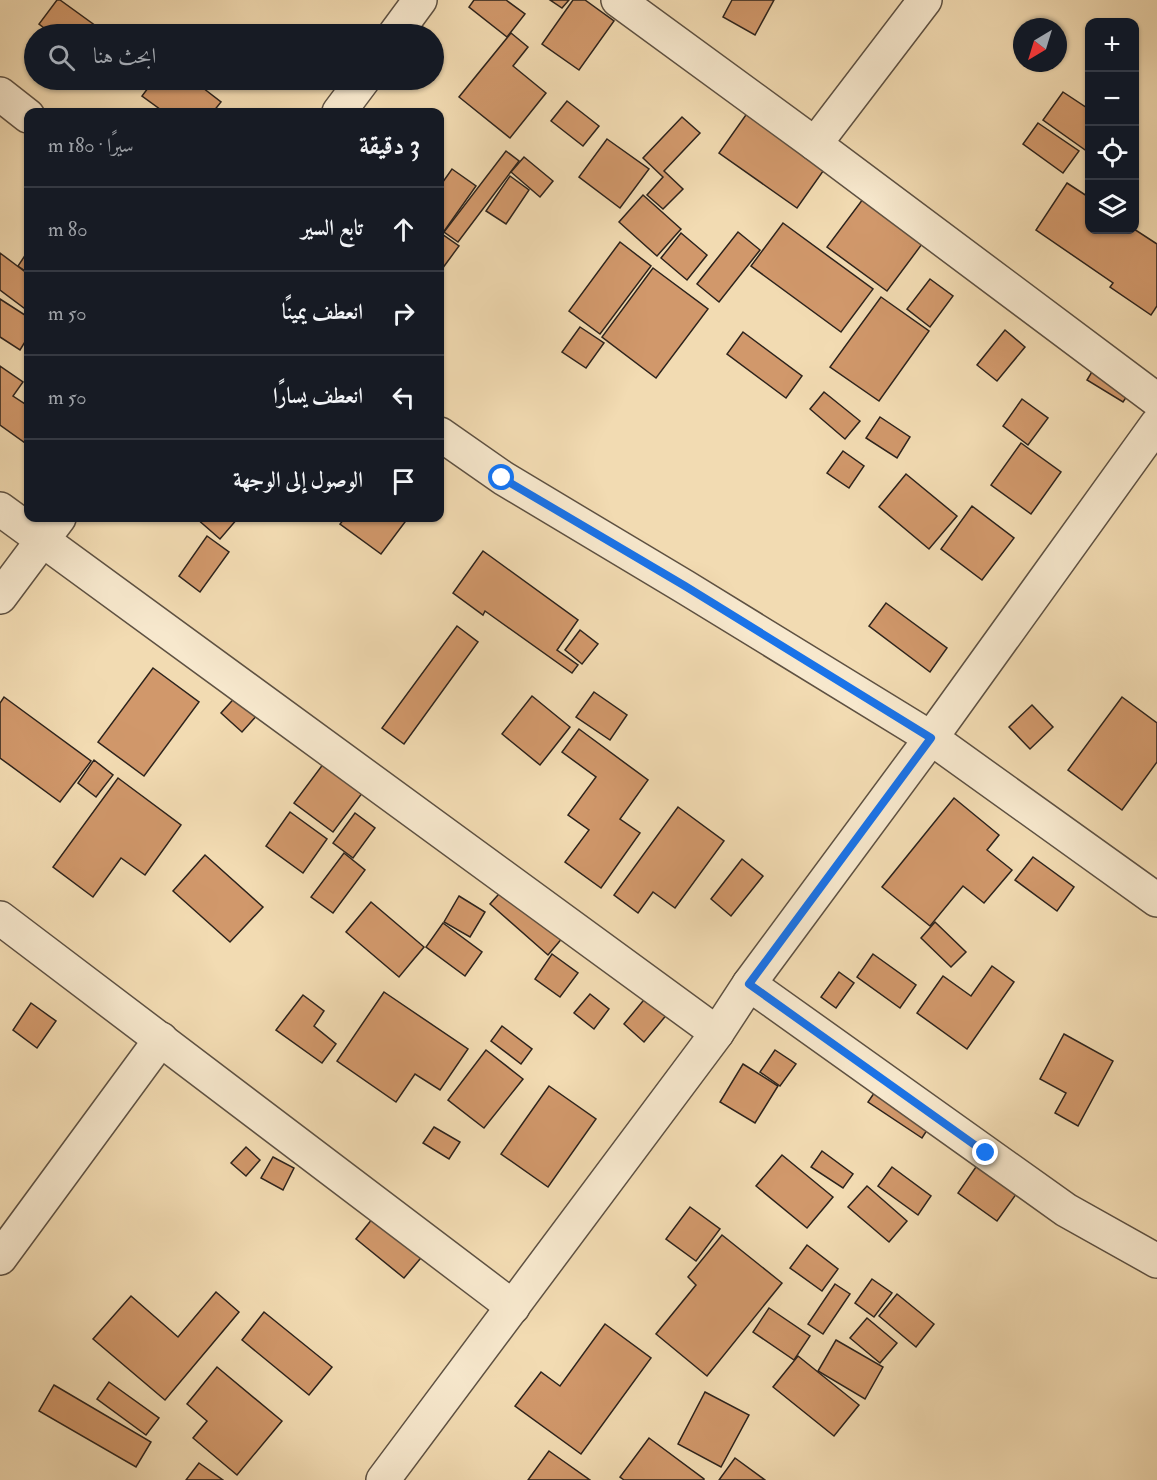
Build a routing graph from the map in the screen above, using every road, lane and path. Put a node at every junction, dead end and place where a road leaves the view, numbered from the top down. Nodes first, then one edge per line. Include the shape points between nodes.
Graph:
1 (420, 0) edge
2 (618, 0) edge
3 (925, 0) edge
4 (402, 24) edge
5 (356, 90) edge
6 (0, 93) edge
7 (342, 108) edge
8 (24, 113) edge
9 (815, 144) junction
10 (1157, 400) edge
11 (1157, 424) edge
12 (444, 437) edge
13 (0, 509) edge
14 (24, 518) edge
15 (33, 522) edge
16 (51, 529) edge
17 (0, 597) edge
18 (931, 738) junction
19 (1157, 900) edge
20 (0, 918) edge
21 (749, 984) junction
22 (717, 1034) junction
23 (161, 1040) junction
24 (0, 1258) edge
25 (1157, 1261) edge
26 (513, 1307) junction
27 (383, 1480) edge

1 - 4 street
2 - 9 street
3 - 9 street
5 - 7 street
6 - 8 street
9 - 10 street
11 - 18 street
12 - 18 street via 502,478
13 - 14 street
15 - 16 street
16 - 17 street
16 - 22 street
18 - 19 street
18 - 21 street
20 - 23 street
21 - 22 street
21 - 25 street via 1066,1210
22 - 26 street
23 - 24 street
23 - 26 street
26 - 27 street

